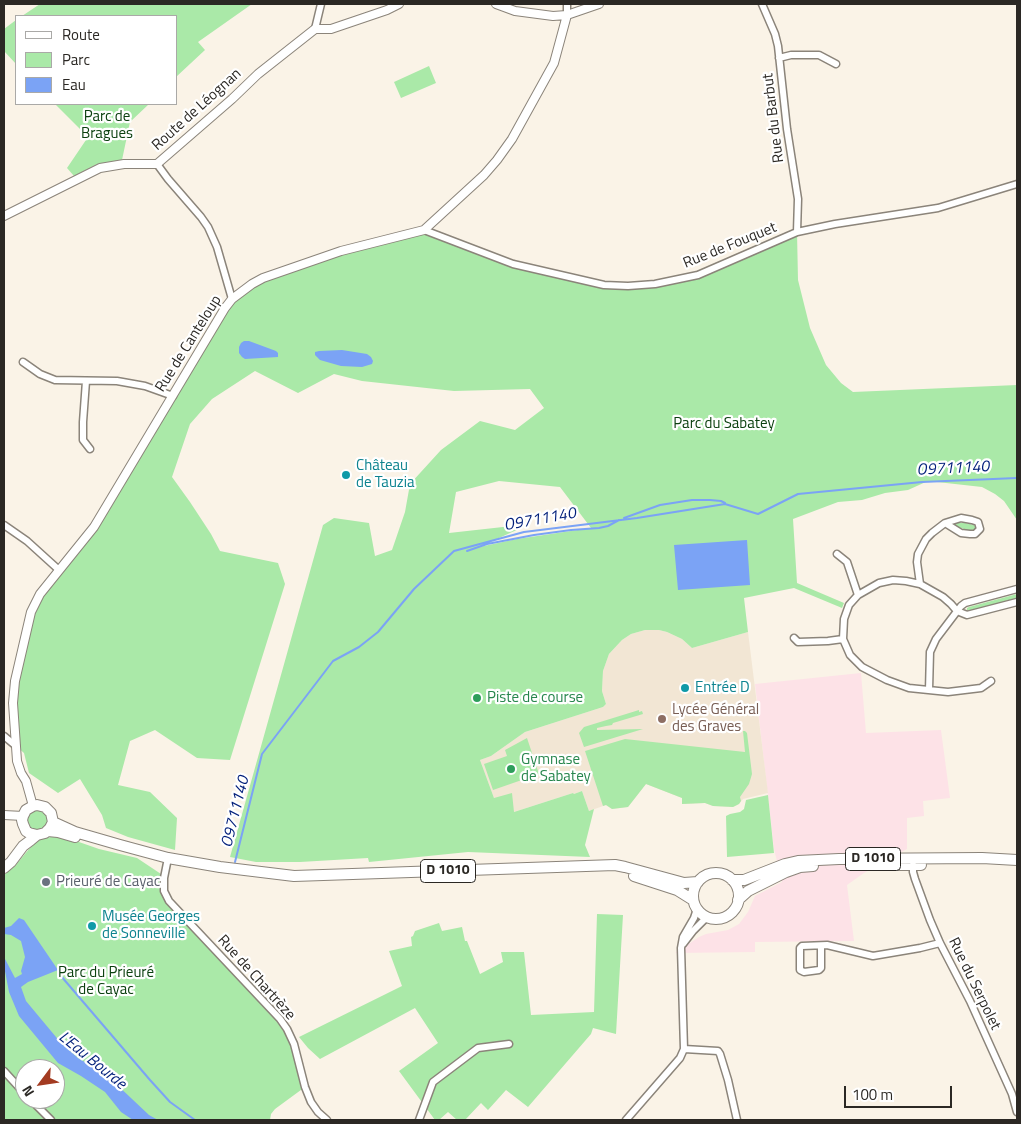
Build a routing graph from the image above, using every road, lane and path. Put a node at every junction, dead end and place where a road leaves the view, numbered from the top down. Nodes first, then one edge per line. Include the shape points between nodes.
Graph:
1 (321, 4) edge
2 (399, 4) edge
3 (496, 4) edge
4 (567, 4) edge
5 (599, 4) edge
6 (762, 4) edge
7 (567, 15) junction
8 (315, 29) junction
9 (780, 58) junction
10 (836, 64) dead end
11 (158, 164) junction
12 (1017, 184) edge
13 (4, 216) edge
14 (424, 230) junction
15 (797, 232) junction
16 (232, 299) junction
17 (23, 362) dead end
18 (86, 381) junction
19 (173, 396) junction
20 (90, 449) dead end
21 (945, 524) junction
22 (4, 525) edge
23 (837, 554) dead end
24 (59, 570) junction
25 (920, 584) junction
26 (1017, 590) edge
27 (858, 594) junction
28 (1017, 602) edge
29 (957, 612) junction
30 (794, 638) dead end
31 (842, 639) junction
32 (991, 682) dead end
33 (930, 690) junction
34 (4, 736) edge
35 (16, 746) junction
36 (33, 806) junction
37 (4, 815) edge
38 (23, 816) junction
39 (50, 826) junction
40 (26, 830) junction
41 (37, 835) junction
42 (23, 846) junction
43 (167, 861) junction
44 (902, 862) junction
45 (913, 862) junction
46 (1017, 863) edge
47 (603, 866) junction
48 (4, 868) edge
49 (732, 880) junction
50 (698, 882) junction
51 (738, 900) junction
52 (695, 904) junction
53 (707, 917) junction
54 (940, 943) junction
55 (821, 946) junction
56 (681, 948) junction
57 (509, 1044) dead end
58 (684, 1049) junction
59 (4, 1071) edge
60 (15, 1083) edge
61 (40, 1109) edge
62 (1017, 1112) edge
63 (51, 1120) edge
64 (327, 1120) edge
65 (419, 1120) edge
66 (626, 1120) edge
67 (737, 1120) edge

1 - 8 street
2 - 8 street via 331,29
3 - 7 street via 515,11
4 - 7 street, Rue de Canteloup
5 - 7 street
6 - 9 street, Rue du Barbut via 775,34
7 - 14 street, Rue de Canteloup via 554,63 512,139 484,176
8 - 11 street, Route de Léognan via 258,74
9 - 10 street via 819,55
9 - 15 street, Rue du Barbut via 798,199
11 - 13 street, Route de Léognan via 100,168
11 - 16 street via 208,227
12 - 15 street, Rue de Fouquet via 938,208
14 - 15 street, Rue de Fouquet via 513,264 604,285 628,286 698,275
14 - 16 street, Rue de Canteloup via 341,250 262,278
16 - 19 street, Rue de Canteloup
17 - 18 street via 55,380
18 - 19 street via 133,383
18 - 20 street via 83,440
19 - 24 street, Rue de Canteloup via 94,527
21 - 21 street via 962,533 975,534 980,529 978,522 962,518
21 - 25 street via 932,533 918,554
22 - 24 street
23 - 27 street via 847,562
24 - 35 street, Rue de Canteloup via 31,612 14,690
25 - 27 street via 892,580
25 - 29 street via 943,597
26 - 29 street via 966,604
27 - 31 street via 844,619
28 - 29 street via 967,615
29 - 33 street via 930,652
30 - 31 street via 798,642
31 - 33 street via 862,668 909,688
32 - 33 street via 981,688 948,692
34 - 35 street
35 - 36 street, Rue de Canteloup via 18,767
36 - 38 main road
36 - 39 main road via 41,805 48,809 51,813
37 - 38 street
38 - 40 main road
39 - 41 main road
39 - 43 main road, D 1010 via 58,832 109,848
40 - 41 main road
40 - 42 main road
41 - 42 main road
42 - 48 main road
43 - 47 main road, D 1010 via 259,876
43 - 64 street, Rue de Chartrèze via 164,891 170,901 280,1019 294,1044 311,1102
44 - 45 main road, D 1010
44 - 49 main road, D 1010 via 798,861 744,880
44 - 51 main road, D 1010 via 800,868 748,891
45 - 46 main road, D 1010
45 - 46 main road, D 1010 via 982,858
45 - 54 street, Rue du Serpolet via 914,879
47 - 50 main road, D 1010 via 625,867 684,883
47 - 52 main road, D 1010 via 677,890
49 - 50 main road via 717,873 706,875
49 - 51 main road via 739,893
50 - 52 main road via 693,893
51 - 53 main road via 727,916 720,919
52 - 53 main road
52 - 56 street via 694,918 683,937
53 - 56 street
54 - 55 street via 873,956
54 - 62 street, Rue du Serpolet via 970,1001
55 - 55 street via 800,948 800,970 821,968
56 - 58 street
57 - 65 street via 478,1048 433,1082
58 - 66 street via 680,1058
58 - 67 street via 718,1051
59 - 60 street
61 - 63 street

